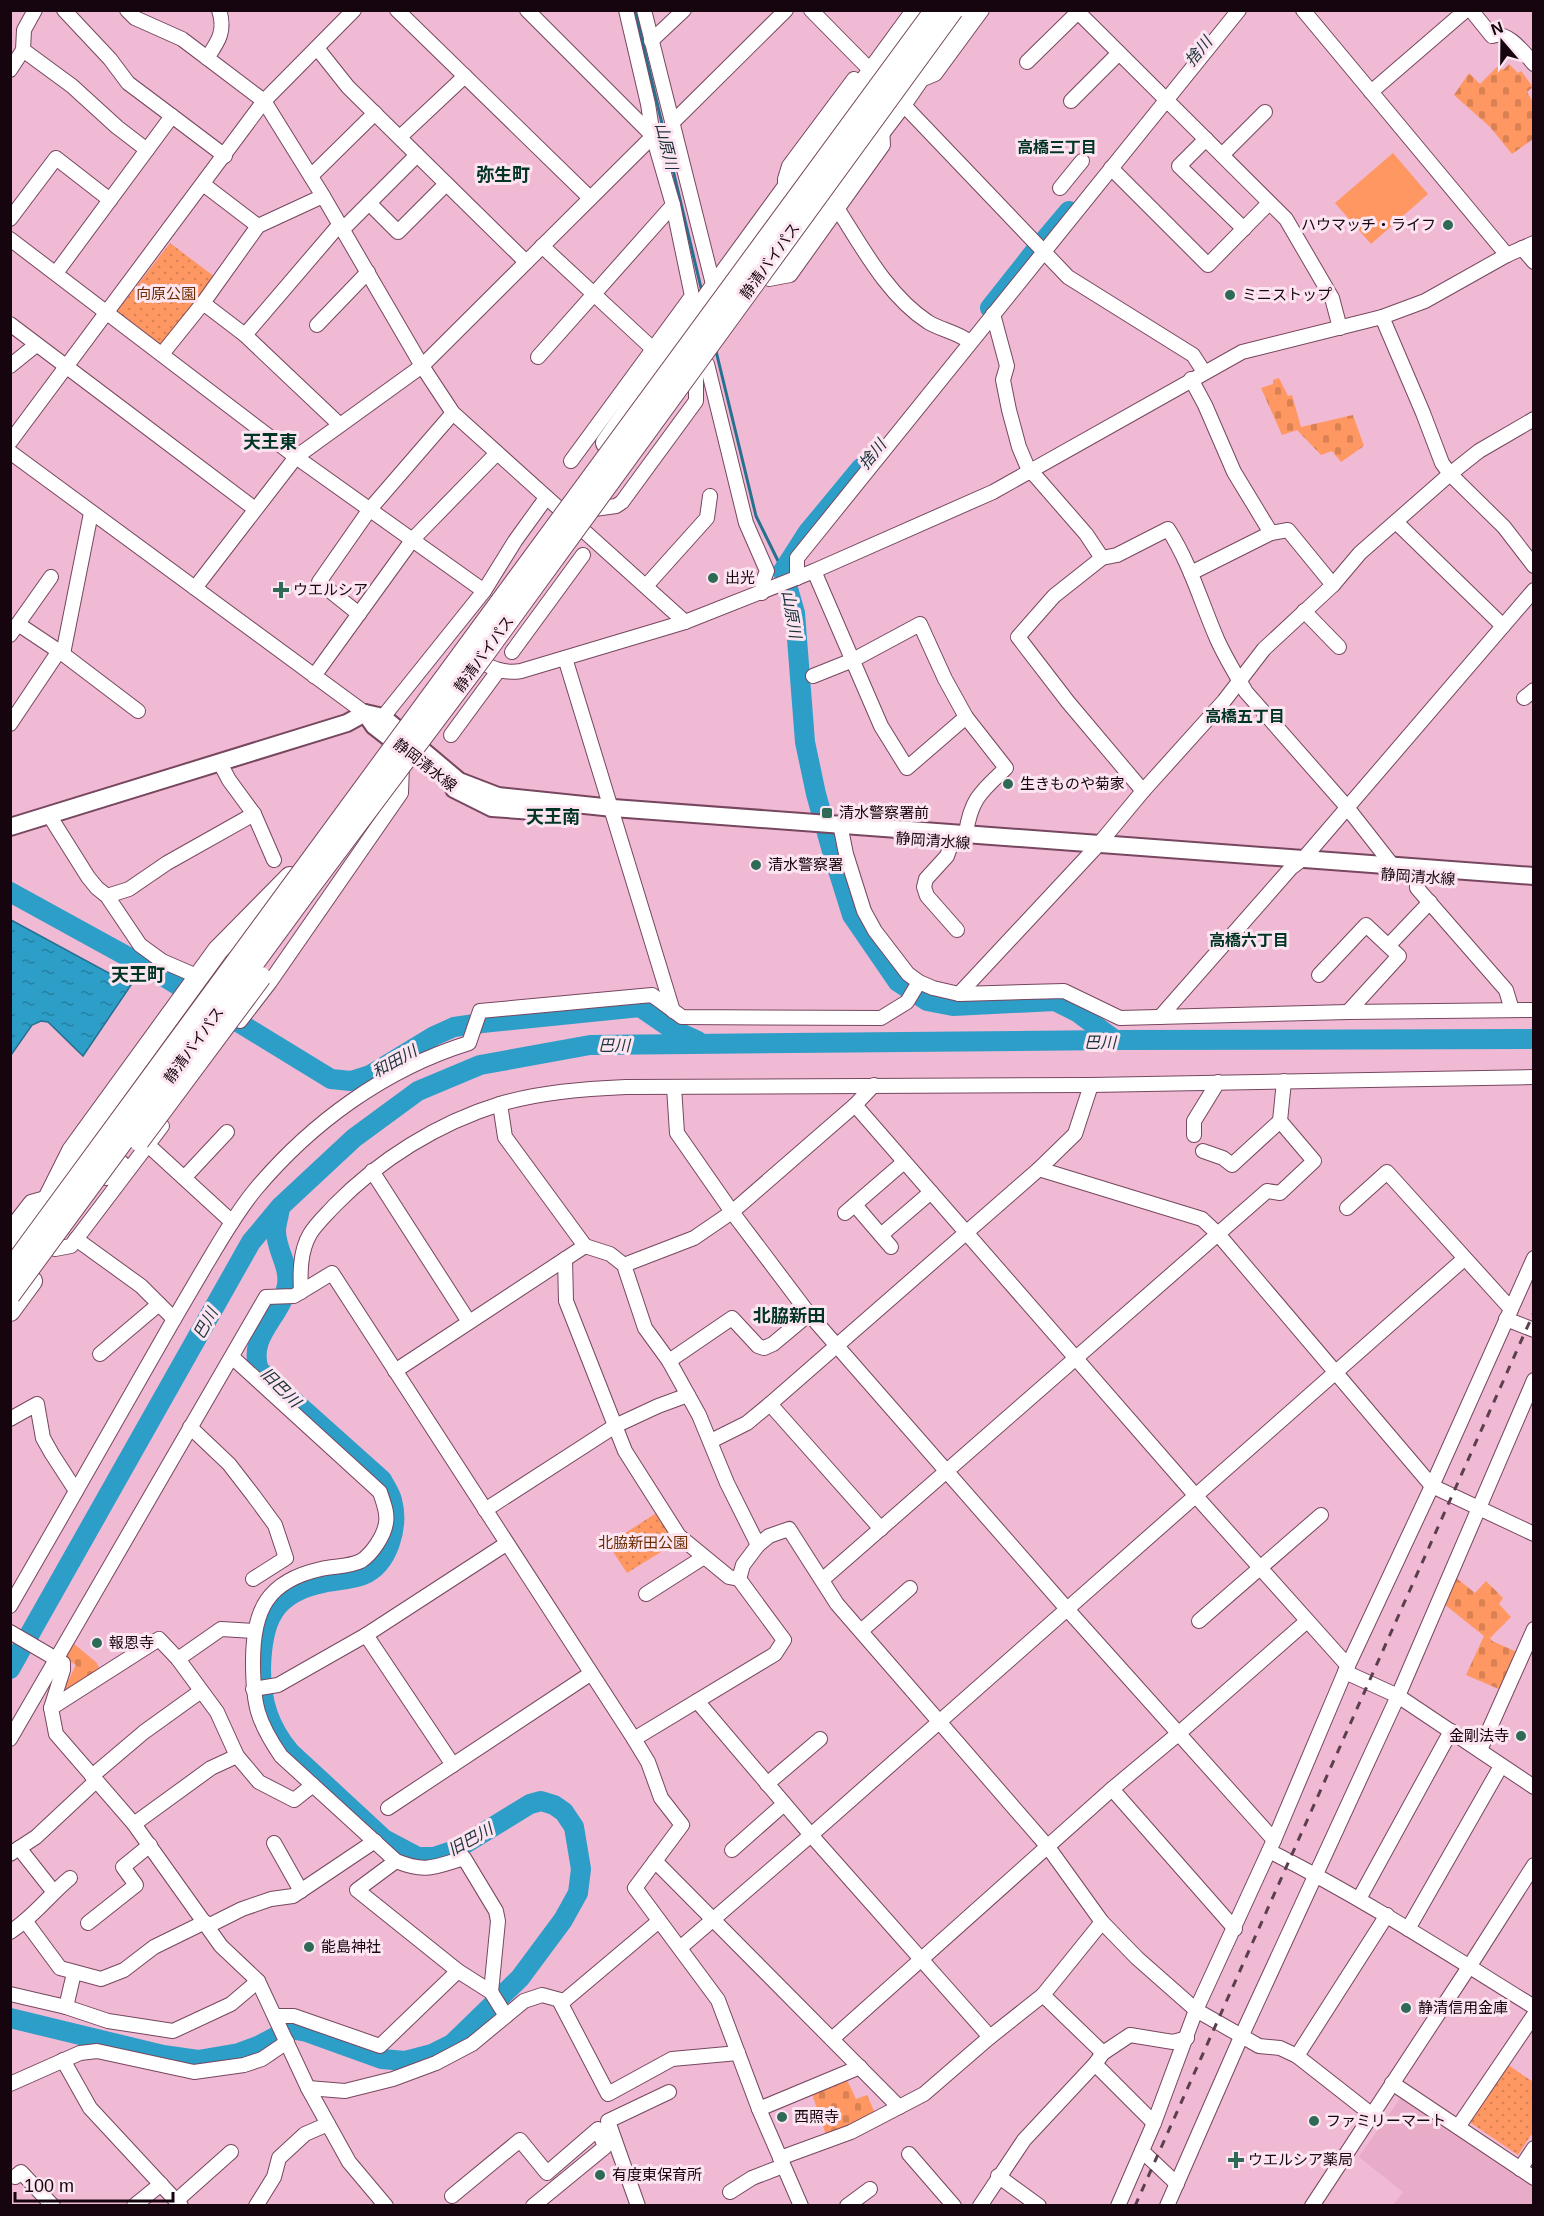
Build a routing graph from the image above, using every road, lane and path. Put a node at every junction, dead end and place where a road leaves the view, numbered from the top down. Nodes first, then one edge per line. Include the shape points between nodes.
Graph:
1 (35, 10) edge
2 (64, 10) edge
3 (127, 10) edge
4 (219, 10) edge
5 (398, 10) edge
6 (527, 10) edge
7 (626, 10) edge
8 (644, 10) edge
9 (684, 10) edge
10 (786, 10) edge
11 (811, 10) edge
12 (906, 10) edge
13 (917, 10) edge
14 (935, 10) edge
15 (953, 10) edge
16 (966, 10) edge
17 (982, 10) edge
18 (1239, 10) edge
19 (1304, 10) edge
20 (1469, 10) edge
21 (1077, 11) edge
22 (345, 14) edge
23 (651, 41) junction
24 (317, 48) junction
25 (23, 50) junction
26 (886, 53) junction
27 (1119, 53) junction
28 (207, 58) junction
29 (1027, 63) dead end
30 (1533, 64) edge
31 (10, 70) edge
32 (465, 76) junction
33 (915, 82) junction
34 (860, 83) junction
35 (1371, 92) junction
36 (1167, 100) junction
37 (264, 101) junction
38 (1071, 101) dead end
39 (902, 103) junction
40 (1264, 112) dead end
41 (375, 113) junction
42 (172, 116) junction
43 (672, 123) junction
44 (882, 129) junction
45 (653, 136) junction
46 (400, 137) junction
47 (1206, 139) junction
48 (147, 150) junction
49 (417, 155) junction
50 (1222, 155) junction
51 (225, 156) junction
52 (1082, 161) dead end
53 (1111, 168) junction
54 (311, 176) junction
55 (1070, 176) junction
56 (203, 184) junction
57 (446, 184) junction
58 (1060, 188) dead end
59 (1086, 190) junction
60 (786, 191) junction
61 (323, 196) junction
62 (590, 198) junction
63 (110, 200) junction
64 (369, 203) junction
65 (1269, 203) junction
66 (673, 206) junction
67 (837, 208) junction
68 (10, 219) edge
69 (258, 226) junction
70 (341, 226) junction
71 (1244, 229) junction
72 (10, 239) edge
73 (1527, 245) edge
74 (542, 246) junction
75 (1044, 252) junction
76 (1507, 255) junction
77 (526, 262) junction
78 (1533, 262) edge
79 (368, 272) junction
80 (56, 273) junction
81 (768, 279) junction
82 (714, 288) junction
83 (594, 295) junction
84 (203, 303) junction
85 (107, 313) junction
86 (993, 314) junction
87 (1382, 317) junction
88 (10, 324) edge
89 (317, 325) dead end
90 (1340, 328) junction
91 (244, 335) junction
92 (970, 342) junction
93 (36, 345) junction
94 (653, 349) junction
95 (162, 354) junction
96 (538, 357) dead end
97 (10, 366) edge
98 (422, 366) junction
99 (67, 367) junction
100 (702, 368) junction
101 (1204, 372) junction
102 (1191, 379) junction
103 (453, 413) junction
104 (1533, 419) edge
105 (340, 425) junction
106 (10, 441) edge
107 (10, 452) edge
108 (497, 453) junction
109 (296, 457) junction
110 (571, 461) dead end
111 (1031, 473) junction
112 (1450, 474) junction
113 (710, 495) dead end
114 (255, 509) junction
115 (370, 509) junction
116 (565, 510) junction
117 (91, 513) junction
118 (1396, 522) junction
119 (1271, 533) junction
120 (414, 539) junction
121 (560, 541) junction
122 (584, 555) dead end
123 (1102, 558) junction
124 (1533, 566) edge
125 (814, 571) junction
126 (571, 573) junction
127 (1191, 573) junction
128 (51, 577) dead end
129 (795, 579) junction
130 (1333, 585) junction
131 (646, 586) junction
132 (195, 588) junction
133 (1533, 590) edge
134 (484, 591) junction
135 (766, 591) junction
136 (1304, 611) junction
137 (359, 614) junction
138 (685, 622) junction
139 (1503, 626) junction
140 (14, 630) edge
141 (1339, 647) dead end
142 (61, 652) junction
143 (512, 652) dead end
144 (473, 657) junction
145 (565, 658) junction
146 (853, 660) junction
147 (498, 670) junction
148 (314, 676) junction
149 (813, 676) dead end
150 (1239, 680) junction
151 (138, 711) dead end
152 (365, 713) junction
153 (383, 717) junction
154 (966, 717) junction
155 (10, 724) edge
156 (451, 735) dead end
157 (403, 746) junction
158 (220, 762) junction
159 (1143, 791) junction
160 (1346, 806) junction
161 (614, 813) junction
162 (254, 814) junction
163 (50, 815) junction
164 (10, 827) edge
165 (840, 829) junction
166 (959, 838) junction
167 (1095, 848) junction
168 (274, 860) dead end
169 (1297, 863) junction
170 (1393, 866) junction
171 (1533, 876) edge
172 (1417, 877) junction
173 (1533, 885) edge
174 (107, 896) junction
175 (1430, 902) junction
176 (957, 930) dead end
177 (1389, 945) junction
178 (1319, 975) dead end
179 (199, 977) junction
180 (919, 982) junction
181 (959, 994) junction
182 (1512, 1010) junction
183 (1533, 1010) edge
184 (673, 1011) junction
185 (1348, 1012) junction
186 (1160, 1017) junction
187 (1533, 1077) edge
188 (1284, 1081) junction
189 (1218, 1082) junction
190 (1091, 1084) junction
191 (874, 1085) junction
192 (674, 1088) junction
193 (500, 1104) junction
194 (855, 1105) junction
195 (1280, 1121) junction
196 (227, 1132) dead end
197 (1194, 1135) dead end
198 (148, 1145) junction
199 (1203, 1151) dead end
200 (904, 1162) junction
201 (1039, 1169) junction
202 (113, 1170) junction
203 (372, 1172) junction
204 (184, 1178) junction
205 (931, 1192) junction
206 (49, 1197) junction
207 (1347, 1208) dead end
208 (732, 1212) junction
209 (232, 1222) junction
210 (10, 1229) edge
211 (965, 1233) junction
212 (1218, 1234) junction
213 (881, 1235) junction
214 (76, 1239) junction
215 (585, 1246) junction
216 (891, 1247) dead end
217 (55, 1249) junction
218 (10, 1252) edge
219 (1533, 1258) edge
220 (565, 1259) junction
221 (1464, 1259) junction
222 (624, 1265) junction
223 (10, 1270) edge
224 (297, 1294) junction
225 (12, 1303) edge
226 (159, 1304) junction
227 (809, 1314) junction
228 (1509, 1314) junction
229 (174, 1319) junction
230 (469, 1322) junction
231 (1533, 1330) edge
232 (836, 1345) junction
233 (100, 1354) dead end
234 (232, 1357) junction
235 (1077, 1358) junction
236 (669, 1361) junction
237 (395, 1371) junction
238 (1336, 1371) junction
239 (1533, 1380) edge
240 (688, 1395) junction
241 (770, 1404) junction
242 (10, 1419) edge
243 (615, 1426) junction
244 (190, 1427) junction
245 (711, 1441) junction
246 (947, 1470) junction
247 (1432, 1486) junction
248 (76, 1491) junction
249 (1195, 1495) junction
250 (485, 1510) junction
251 (1479, 1510) junction
252 (1321, 1515) dead end
253 (881, 1529) junction
254 (1533, 1534) edge
255 (506, 1544) junction
256 (758, 1545) junction
257 (704, 1557) junction
258 (1260, 1568) junction
259 (253, 1579) dead end
260 (739, 1579) junction
261 (822, 1580) junction
262 (910, 1588) dead end
263 (646, 1594) dead end
264 (10, 1606) edge
265 (1067, 1608) junction
266 (1307, 1620) junction
267 (1198, 1621) dead end
268 (1533, 1629) edge
269 (254, 1631) junction
270 (861, 1631) junction
271 (10, 1632) edge
272 (366, 1635) junction
273 (56, 1659) junction
274 (178, 1659) junction
275 (1347, 1669) junction
276 (590, 1674) junction
277 (253, 1689) junction
278 (201, 1691) junction
279 (1398, 1696) junction
280 (697, 1701) junction
281 (51, 1708) junction
282 (940, 1721) junction
283 (1450, 1731) junction
284 (1178, 1734) junction
285 (10, 1739) edge
286 (634, 1739) junction
287 (819, 1739) dead end
288 (1480, 1750) junction
289 (237, 1756) junction
290 (453, 1765) junction
291 (1501, 1766) junction
292 (94, 1778) junction
293 (767, 1784) junction
294 (313, 1785) junction
295 (1533, 1787) edge
296 (1112, 1789) junction
297 (784, 1804) junction
298 (388, 1808) dead end
299 (134, 1824) junction
300 (811, 1835) junction
301 (375, 1841) junction
302 (274, 1843) dead end
303 (150, 1845) junction
304 (1272, 1846) junction
305 (1048, 1847) junction
306 (732, 1850) dead end
307 (15, 1851) edge
308 (396, 1861) junction
309 (655, 1861) junction
310 (1533, 1865) edge
311 (1315, 1874) junction
312 (70, 1878) dead end
313 (53, 1891) junction
314 (301, 1891) junction
315 (1359, 1899) junction
316 (1387, 1915) junction
317 (713, 1920) junction
318 (659, 1921) junction
319 (26, 1922) junction
320 (1102, 1922) junction
321 (88, 1923) dead end
322 (206, 1924) junction
323 (1235, 1929) junction
324 (1408, 1929) junction
325 (10, 1932) edge
326 (680, 1948) junction
327 (921, 1960) junction
328 (1469, 1967) junction
329 (458, 1971) junction
330 (74, 1973) junction
331 (258, 1981) junction
332 (10, 1994) edge
333 (1043, 1995) junction
334 (495, 1998) junction
335 (559, 2000) junction
336 (66, 2007) junction
337 (1533, 2007) edge
338 (1196, 2010) junction
339 (1533, 2014) edge
340 (506, 2016) junction
341 (281, 2030) junction
342 (990, 2037) junction
343 (1241, 2037) junction
344 (832, 2038) junction
345 (1187, 2038) junction
346 (738, 2053) junction
347 (1297, 2056) junction
348 (1099, 2059) junction
349 (63, 2060) junction
350 (860, 2067) junction
351 (1392, 2083) junction
352 (10, 2084) edge
353 (308, 2088) junction
354 (669, 2092) dead end
355 (899, 2107) junction
356 (759, 2109) junction
357 (1371, 2114) junction
358 (328, 2124) junction
359 (1154, 2124) junction
360 (1458, 2127) junction
361 (1533, 2148) edge
362 (1142, 2151) junction
363 (231, 2152) dead end
364 (909, 2154) dead end
365 (781, 2162) junction
366 (1520, 2169) junction
367 (998, 2176) junction
368 (15, 2177) dead end
369 (1533, 2178) edge
370 (161, 2184) junction
371 (1177, 2184) junction
372 (870, 2189) dead end
373 (730, 2192) dead end
374 (452, 2196) dead end
375 (178, 2203) edge
376 (53, 2205) edge
377 (134, 2205) edge
378 (256, 2205) edge
379 (386, 2205) edge
380 (533, 2205) edge
381 (639, 2205) edge
382 (801, 2205) edge
383 (847, 2205) edge
384 (954, 2205) edge
385 (980, 2205) edge
386 (1039, 2205) edge
387 (1118, 2205) edge
388 (1167, 2205) edge
389 (1312, 2205) edge

1 - 25 street via 24,30
2 - 42 street via 128,82
3 - 28 street via 135,18 182,39
4 - 28 street via 223,22 221,37
5 - 32 street
6 - 45 street
7 - 45 street
8 - 23 street
9 - 23 street
10 - 43 street
11 - 34 street
12 - 26 street via 889,34
13 - 26 highway
14 - 144 highway, 静清バイパス, bridge
15 - 144 highway, 静清バイパス, bridge
16 - 33 highway
17 - 33 street via 935,74
18 - 36 street
19 - 35 street
20 - 30 street via 1492,36 1503,35 1521,48
20 - 35 street
21 - 27 street
21 - 29 street
22 - 24 street
23 - 43 street
24 - 37 street
24 - 41 street
25 - 31 street
25 - 48 street
26 - 34 highway
27 - 36 street
27 - 38 street
28 - 37 street
32 - 46 street
32 - 62 street
33 - 39 highway
34 - 39 street
34 - 60 highway
34 - 60 street via 832,108 786,171
35 - 76 street
36 - 47 street
36 - 53 street
37 - 51 street
37 - 54 street
39 - 44 highway
39 - 75 street
40 - 50 street
41 - 46 street
41 - 54 street
42 - 48 street
42 - 51 street
43 - 82 street
44 - 67 street via 883,145
44 - 81 highway
45 - 62 street
45 - 66 street
46 - 49 street
47 - 50 street
47 - 71 street via 1179,166
48 - 63 street
49 - 57 street
49 - 64 street
50 - 65 street
51 - 56 street
52 - 55 street
53 - 59 street
53 - 71 street via 1208,265
54 - 61 street
55 - 58 street
55 - 59 street
56 - 69 street
56 - 85 street
57 - 64 street via 398,232
57 - 77 street
59 - 75 street
60 - 82 highway
61 - 69 street
61 - 70 street
62 - 74 street
63 - 68 street via 56,158
63 - 80 street
64 - 70 street
65 - 71 street
65 - 90 street via 1286,219 1332,298
66 - 83 street
66 - 94 street via 692,296
67 - 81 street via 790,274
67 - 92 street via 895,292 927,321
69 - 84 street
70 - 79 street
70 - 91 street
72 - 80 street
73 - 76 street
73 - 78 street
74 - 77 street
74 - 83 street
75 - 86 street
75 - 101 street via 1068,277 1192,355
76 - 87 street via 1425,302
77 - 98 street
79 - 89 street
79 - 98 street
80 - 85 street
81 - 100 highway
82 - 116 highway
83 - 94 street
83 - 96 street
84 - 91 street
84 - 95 street
85 - 95 street
85 - 99 street
86 - 92 street
86 - 111 street via 1007,366 1003,380 1009,410
87 - 90 street
87 - 112 street via 1435,449
88 - 93 street
90 - 101 street via 1242,352
91 - 105 street
92 - 129 street via 798,558
93 - 97 street
93 - 99 street
94 - 110 street
95 - 109 street
98 - 103 street
98 - 105 street
99 - 106 street
99 - 114 street
100 - 116 highway
100 - 135 street via 746,523 767,571
101 - 102 street
102 - 111 street
102 - 119 street via 1234,472
103 - 108 street
103 - 115 street
104 - 112 street via 1479,451
105 - 109 street
107 - 117 street
108 - 116 street
108 - 120 street
109 - 114 street
109 - 115 street
111 - 123 street via 1086,534
111 - 125 street
112 - 118 street
112 - 124 street via 1504,527
113 - 131 street via 707,518
114 - 132 street
115 - 120 street
115 - 137 street via 319,582
116 - 121 highway
116 - 131 street
116 - 134 street via 515,541
116 - 157 highway
117 - 132 street
117 - 142 street
118 - 130 street via 1360,553
118 - 139 street
119 - 127 street
119 - 130 street via 1288,530
120 - 134 street
120 - 137 street
121 - 126 street
121 - 144 highway
122 - 126 street
123 - 127 street via 1117,555 1168,529
123 - 159 street via 1054,596 1018,637
125 - 129 street
125 - 146 street
126 - 143 street
127 - 150 street via 1218,641
128 - 140 street
129 - 135 street
130 - 136 street
131 - 138 street
132 - 148 street
133 - 139 street
134 - 153 street
135 - 138 street
136 - 141 street
136 - 150 street via 1264,649
137 - 148 street
138 - 145 street
139 - 160 street
140 - 142 street
142 - 151 street
142 - 155 street
144 - 147 street
144 - 157 highway
144 - 202 highway, bridge via 448,716 401,784 161,1114
144 - 206 highway, bridge via 405,717
144 - 223 highway, 静清バイパス, bridge
144 - 225 highway, 静清バイパス, bridge
145 - 147 street via 513,672
145 - 161 street
146 - 149 street
146 - 154 street via 920,624
146 - 154 street via 881,726 907,768
147 - 156 street
148 - 152 street
150 - 159 street
150 - 160 street
152 - 153 main road, 静岡清水線
152 - 157 main road, 静岡清水線 via 374,726
152 - 158 main road via 347,723
153 - 157 main road, 静岡清水線
154 - 166 street via 1006,768 980,793
157 - 161 main road, 静岡清水線 via 457,791 492,808
157 - 179 highway via 284,884 218,950
157 - 198 street via 401,793 270,982
157 - 202 highway
158 - 162 street
158 - 163 main road
159 - 167 street
160 - 169 street
160 - 170 street
161 - 165 main road, 静岡清水線
161 - 184 street
162 - 168 street
162 - 174 street via 129,889
163 - 164 main road
163 - 174 street via 88,877
165 - 166 main road, 静岡清水線
165 - 180 street via 864,910 895,959
166 - 167 main road, 静岡清水線
166 - 176 street via 926,879 924,887 927,896
167 - 169 main road, 静岡清水線
167 - 181 street
169 - 170 main road, 静岡清水線
169 - 172 main road, 静岡清水線
169 - 186 street
170 - 171 main road, 静岡清水線
172 - 173 main road, 静岡清水線
172 - 175 street via 1417,888
174 - 179 street via 140,945 162,961
175 - 177 street
175 - 182 street via 1506,990
177 - 178 street via 1366,925
177 - 185 street via 1399,956
179 - 206 highway via 72,1151
180 - 181 street
180 - 184 street via 907,1002 881,1018 682,1017
181 - 186 street via 1064,991 1120,1018
182 - 183 street
182 - 185 street
184 - 209 street via 652,994 480,1011 469,1042 396,1072 351,1100 291,1150
185 - 186 street
187 - 188 street
188 - 189 street
188 - 195 street
189 - 190 street
189 - 197 street via 1194,1121
190 - 191 street
190 - 201 street via 1075,1134
191 - 192 street
191 - 194 street
192 - 193 street via 559,1091
192 - 208 street via 677,1133
193 - 203 street via 415,1142
193 - 215 street via 505,1137
194 - 200 street
194 - 208 street
195 - 199 street via 1232,1165
195 - 212 street via 1314,1161 1280,1193 1267,1191
196 - 204 street
198 - 204 street
198 - 214 street
200 - 205 street
200 - 213 street via 850,1209
201 - 211 street
201 - 212 street via 1202,1219
202 - 217 highway
203 - 224 street via 346,1193 310,1233
203 - 230 street
204 - 209 street
205 - 211 street
205 - 213 street
206 - 210 street via 31,1202
206 - 218 highway
207 - 221 street via 1387,1172
208 - 222 street via 694,1238
208 - 227 street
209 - 229 street
211 - 232 street
211 - 235 street
212 - 235 street
212 - 238 street
213 - 216 street
214 - 217 street via 71,1246
214 - 226 street via 141,1286
215 - 220 street
215 - 222 street via 610,1254
217 - 225 highway
219 - 228 street
220 - 230 street
220 - 243 street via 566,1301
221 - 228 street
221 - 238 street
222 - 236 street via 645,1328
224 - 234 street via 266,1297
224 - 237 street via 332,1273
226 - 229 street
226 - 233 street
227 - 232 street
227 - 236 street via 764,1348 732,1318
228 - 231 street
228 - 247 street
229 - 248 street
230 - 237 street
232 - 241 street
232 - 246 street
234 - 244 street
234 - 269 street via 380,1492 386,1509 386,1524 372,1551 361,1560 307,1573 277,1588 258,1614
235 - 246 street
235 - 249 street
236 - 240 street
237 - 250 street
238 - 247 street
238 - 249 street
239 - 251 street
240 - 243 street
240 - 245 street
241 - 245 street via 747,1423
241 - 253 street
242 - 248 street via 37,1404 43,1438
243 - 250 street
243 - 257 street via 625,1451 680,1536
244 - 259 street via 229,1464 275,1525 286,1558
244 - 273 street
245 - 256 street
246 - 253 street
246 - 265 street
247 - 251 street
247 - 275 street
248 - 264 street
249 - 258 street
249 - 265 street
250 - 255 street
251 - 254 street
251 - 279 street
252 - 258 street
253 - 261 street
255 - 272 street
255 - 276 street
256 - 260 street via 743,1565
256 - 261 street via 769,1536 789,1530
257 - 260 street via 729,1577
257 - 263 street
258 - 266 street
258 - 267 street
260 - 280 street via 784,1640 775,1654
261 - 270 street
262 - 270 street
265 - 282 street
265 - 284 street
266 - 275 street
266 - 284 street
268 - 288 street
269 - 274 street via 221,1629
269 - 277 street
270 - 282 street
271 - 273 street
272 - 277 street via 278,1685
272 - 290 street
273 - 281 street via 63,1663 63,1670
273 - 285 street
274 - 278 street
274 - 281 street via 159,1639
275 - 279 street
275 - 304 street
276 - 286 street
276 - 290 street
277 - 294 street via 268,1736 281,1756
278 - 289 street via 217,1712
278 - 292 street via 144,1732
279 - 283 street
279 - 311 street
280 - 286 street
280 - 293 street
281 - 292 street via 56,1734
282 - 300 street
282 - 305 street
283 - 288 street
283 - 315 street
284 - 296 street
284 - 304 street
286 - 309 street via 648,1762 661,1798 682,1825
287 - 293 street
288 - 291 street
289 - 294 street via 259,1782 294,1800
289 - 299 street via 211,1768
290 - 298 street
291 - 295 street
291 - 324 street
292 - 299 street
292 - 307 street via 36,1837
293 - 297 street
294 - 301 street
296 - 305 street
296 - 323 street
297 - 300 street
297 - 306 street
299 - 303 street
300 - 317 street
300 - 327 street
301 - 308 street
301 - 314 street
302 - 314 street
303 - 321 street via 123,1867 136,1885
303 - 322 street
304 - 311 street
304 - 323 street
305 - 320 street
305 - 327 street
307 - 313 street
308 - 329 street via 357,1890
308 - 334 street via 429,1869 464,1858 496,1911
309 - 317 street
309 - 318 street via 635,1888
310 - 328 street
311 - 315 street
311 - 343 street
312 - 313 street
313 - 319 street
314 - 322 street
315 - 316 street
316 - 324 street
316 - 347 street
317 - 326 street
317 - 344 street
318 - 326 street
318 - 335 street via 564,2001
319 - 325 street
319 - 330 street via 60,1968
320 - 333 street
320 - 338 street
322 - 330 street via 154,1947 124,1970 101,1979
322 - 331 street via 221,1946
323 - 338 street
324 - 328 street
326 - 346 street via 718,2000
327 - 342 street
327 - 344 street
328 - 337 street
328 - 351 street
329 - 334 street
329 - 341 street via 380,2046 294,2016
330 - 336 street
331 - 336 street via 231,2004 173,2031 108,2020
331 - 341 street
332 - 336 street
333 - 342 street
333 - 348 street
334 - 340 street
335 - 340 street via 542,1995 524,2001
335 - 346 street via 608,2094 672,2059
338 - 343 street
338 - 345 street
339 - 360 street
340 - 353 street via 472,2044 393,2079 345,2091
341 - 349 street via 262,2059 195,2072 97,2051
341 - 353 street
342 - 355 street via 924,2094
343 - 347 street
343 - 371 street
344 - 350 street
345 - 348 street via 1173,2042 1130,2035
345 - 359 street
346 - 356 street
347 - 357 street
348 - 359 street
348 - 367 street via 1024,2140
349 - 352 street
349 - 370 street via 90,2108
350 - 355 street
350 - 356 street
351 - 357 street
351 - 360 street
353 - 358 street
354 - 381 street via 608,2121
355 - 365 street
356 - 365 street
357 - 389 street
358 - 378 street via 305,2134 279,2158 274,2177
358 - 379 street via 349,2162
359 - 362 street
360 - 366 street
361 - 366 street
362 - 371 street
362 - 387 street
363 - 375 street
364 - 384 street
365 - 373 street
365 - 382 street
366 - 369 street
367 - 385 street
367 - 386 street
368 - 376 street via 21,2172
370 - 375 street
370 - 377 street
371 - 388 street
372 - 383 street
374 - 380 street via 520,2140 547,2173 598,2129 605,2147

